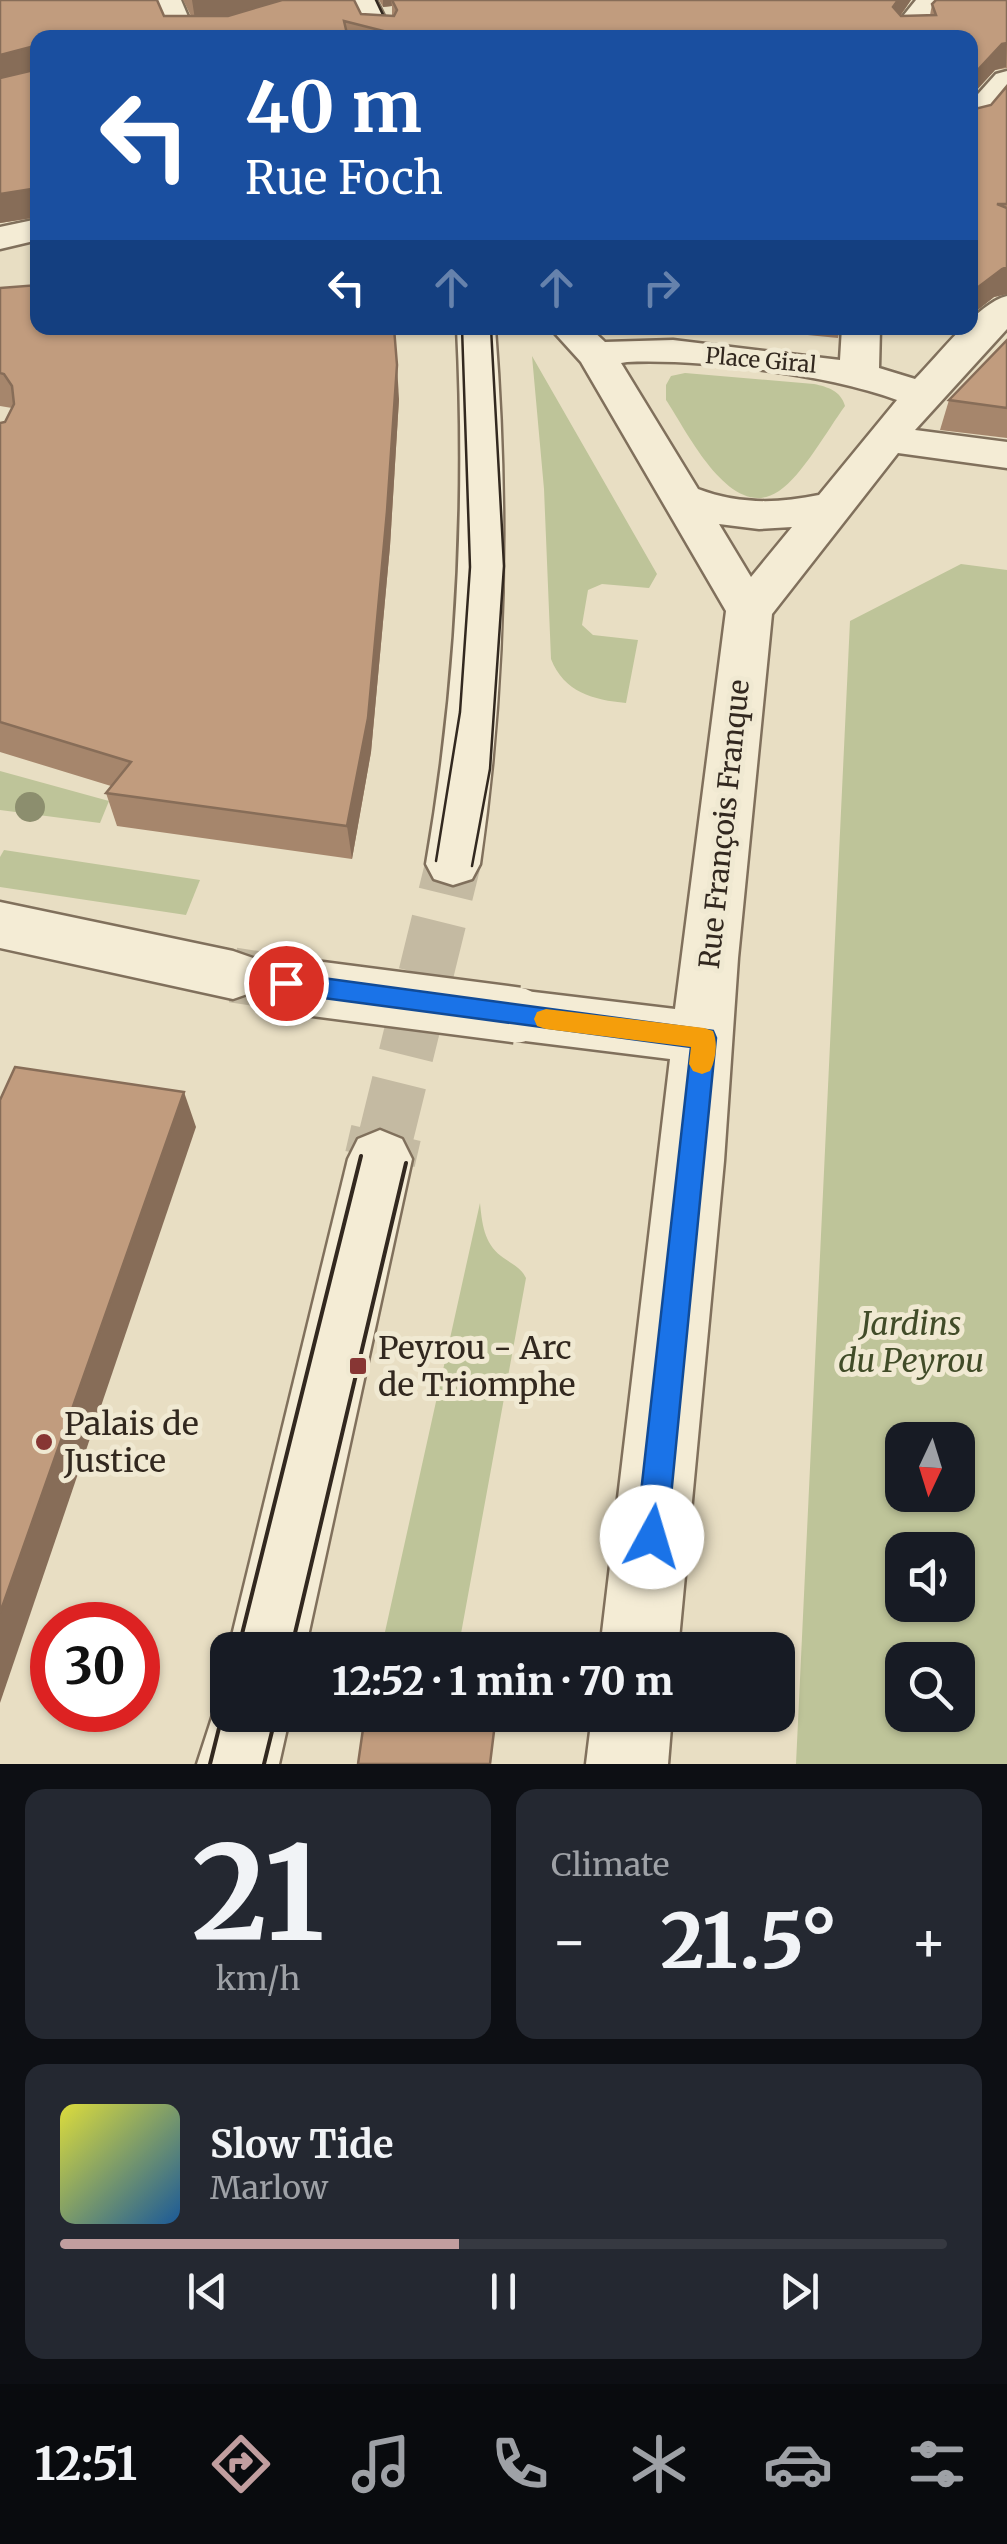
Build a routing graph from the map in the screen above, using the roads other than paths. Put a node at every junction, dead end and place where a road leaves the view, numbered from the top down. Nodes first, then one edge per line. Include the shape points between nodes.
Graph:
1 (166, 0) edge
2 (362, 0) edge
3 (930, 0) edge
4 (179, 30) edge
5 (377, 30) edge
6 (907, 30) edge
7 (1001, 70) edge
8 (978, 109) edge
9 (30, 231) edge
10 (0, 238) edge
11 (1007, 307) edge
12 (862, 335) edge
13 (476, 336) edge
14 (579, 338) edge
15 (859, 373) junction
16 (922, 396) junction
17 (886, 439) junction
18 (1007, 455) edge
19 (682, 498) junction
20 (836, 504) junction
21 (749, 611) junction
22 (453, 864) tunnel mouth
23 (0, 925) edge
24 (0, 947) edge
25 (142, 958) junction
26 (704, 1038) junction
27 (380, 1158) tunnel mouth
28 (270, 1632) edge
29 (641, 1632) edge
30 (246, 1732) edge
31 (630, 1732) edge
32 (238, 1764) edge
33 (627, 1764) edge

1 - 4 street
2 - 5 street
3 - 6 street
7 - 8 street
9 - 10 street
11 - 16 street
12 - 15 street
13 - 22 street via 485,604 469,777
14 - 15 street, Place Giral via 624,349
14 - 19 street, Place Giral
15 - 16 street, Place Giral
16 - 17 street
17 - 18 street
17 - 20 street
19 - 20 street via 740,517 802,514
19 - 21 street, Place Giral
20 - 21 street
21 - 26 street, Rue François Franque
23 - 25 street
24 - 25 street
25 - 26 street, bridge
26 - 29 street, Rue François Franque
27 - 28 street
30 - 32 street
31 - 33 street

